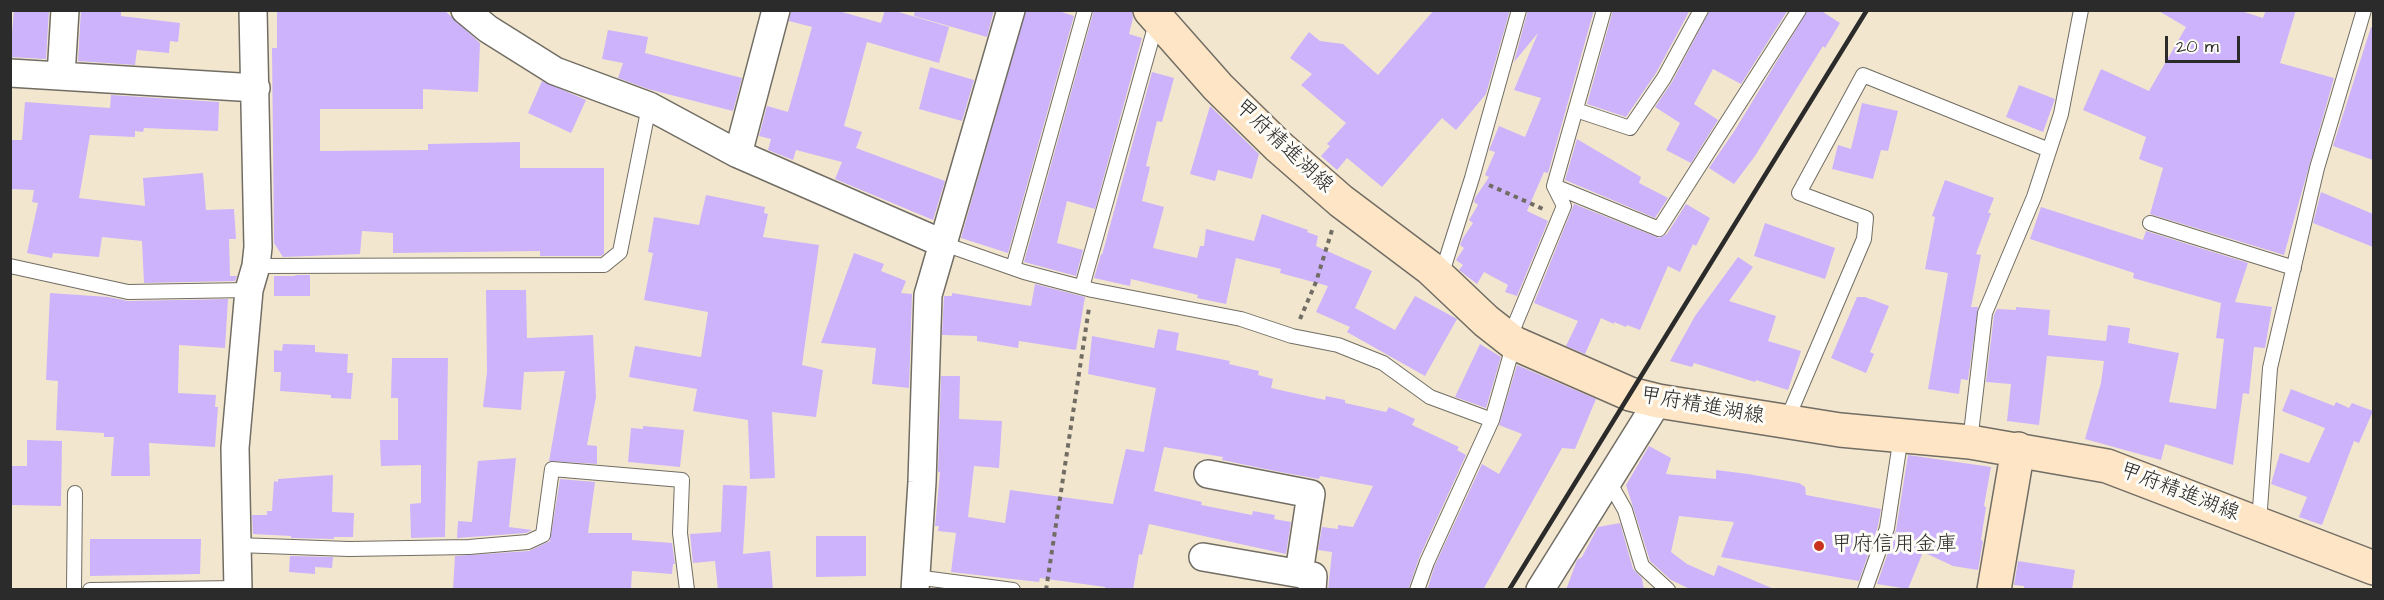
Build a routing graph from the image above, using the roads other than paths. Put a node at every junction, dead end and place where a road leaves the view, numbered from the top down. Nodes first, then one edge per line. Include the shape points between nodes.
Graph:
1 (65, 10) edge
2 (253, 10) edge
3 (465, 10) edge
4 (776, 10) edge
5 (1011, 10) edge
6 (1085, 10) edge
7 (1519, 10) edge
8 (1604, 10) edge
9 (1701, 10) edge
10 (1799, 10) edge
11 (2081, 10) edge
12 (2364, 10) edge
13 (1154, 14) edge
14 (10, 73) edge
15 (61, 76) junction
16 (256, 88) junction
17 (649, 106) junction
18 (1576, 110) junction
19 (2049, 150) junction
20 (738, 154) junction
21 (1554, 186) junction
22 (2150, 223) dead end
23 (944, 244) junction
24 (10, 266) edge
25 (1013, 268) junction
26 (2294, 268) junction
27 (252, 278) junction
28 (1441, 279) junction
29 (1087, 289) junction
30 (1512, 342) junction
31 (1658, 401) junction
32 (1492, 420) junction
33 (1786, 422) junction
34 (1901, 436) junction
35 (1970, 442) junction
36 (2018, 450) junction
37 (1208, 474) dead end
38 (1608, 480) junction
39 (75, 493) dead end
40 (2259, 523) junction
41 (237, 545) junction
42 (1203, 556) dead end
43 (2373, 568) edge
44 (1305, 581) edge
45 (916, 583) edge
46 (238, 589) edge
47 (74, 590) edge
48 (90, 590) edge
49 (687, 590) edge
50 (1013, 590) edge
51 (1417, 590) edge
52 (1540, 590) edge
53 (1668, 590) edge
54 (1865, 590) edge
55 (1994, 590) edge

1 - 15 street
2 - 16 street
3 - 17 street via 555,71
4 - 20 street
5 - 23 street
6 - 25 lane
7 - 28 lane
8 - 18 lane
9 - 18 lane via 1664,78 1630,128
10 - 21 lane via 1659,229
11 - 19 lane via 2061,114
12 - 26 lane via 2317,168
13 - 28 main road, 甲府精進湖線 via 1218,87 1278,146
13 - 29 lane
14 - 15 street
15 - 16 street
16 - 27 street via 258,247
17 - 20 street
17 - 27 lane via 620,252 604,265
18 - 21 lane
19 - 33 lane via 1863,75 1799,193 1866,218 1864,240
19 - 35 lane via 2034,197 1985,313
20 - 23 street
21 - 30 lane via 1564,206
22 - 26 lane
23 - 25 lane
23 - 45 street via 928,295
24 - 27 lane via 128,292
25 - 29 lane
26 - 40 lane via 2270,368
27 - 41 street via 235,448
28 - 30 main road, 甲府精進湖線
29 - 32 lane via 1241,319 1292,336 1338,345 1383,363 1430,397
30 - 31 main road, 甲府精進湖線 via 1630,394
30 - 32 lane
31 - 33 main road, 甲府精進湖線
31 - 38 street
32 - 51 lane
33 - 34 main road, 甲府精進湖線
34 - 35 main road, 甲府精進湖線
34 - 54 lane via 1887,528
35 - 36 main road, 甲府精進湖線
36 - 40 main road, 甲府精進湖線 via 2106,466
36 - 55 main road
37 - 44 street via 1311,494
38 - 52 street
38 - 53 lane via 1625,510 1642,566
39 - 47 lane
40 - 43 main road, 甲府精進湖線
41 - 46 street
41 - 49 lane via 349,549 528,542 543,535 552,469 682,480 680,533
42 - 44 street
45 - 50 lane
46 - 48 lane

